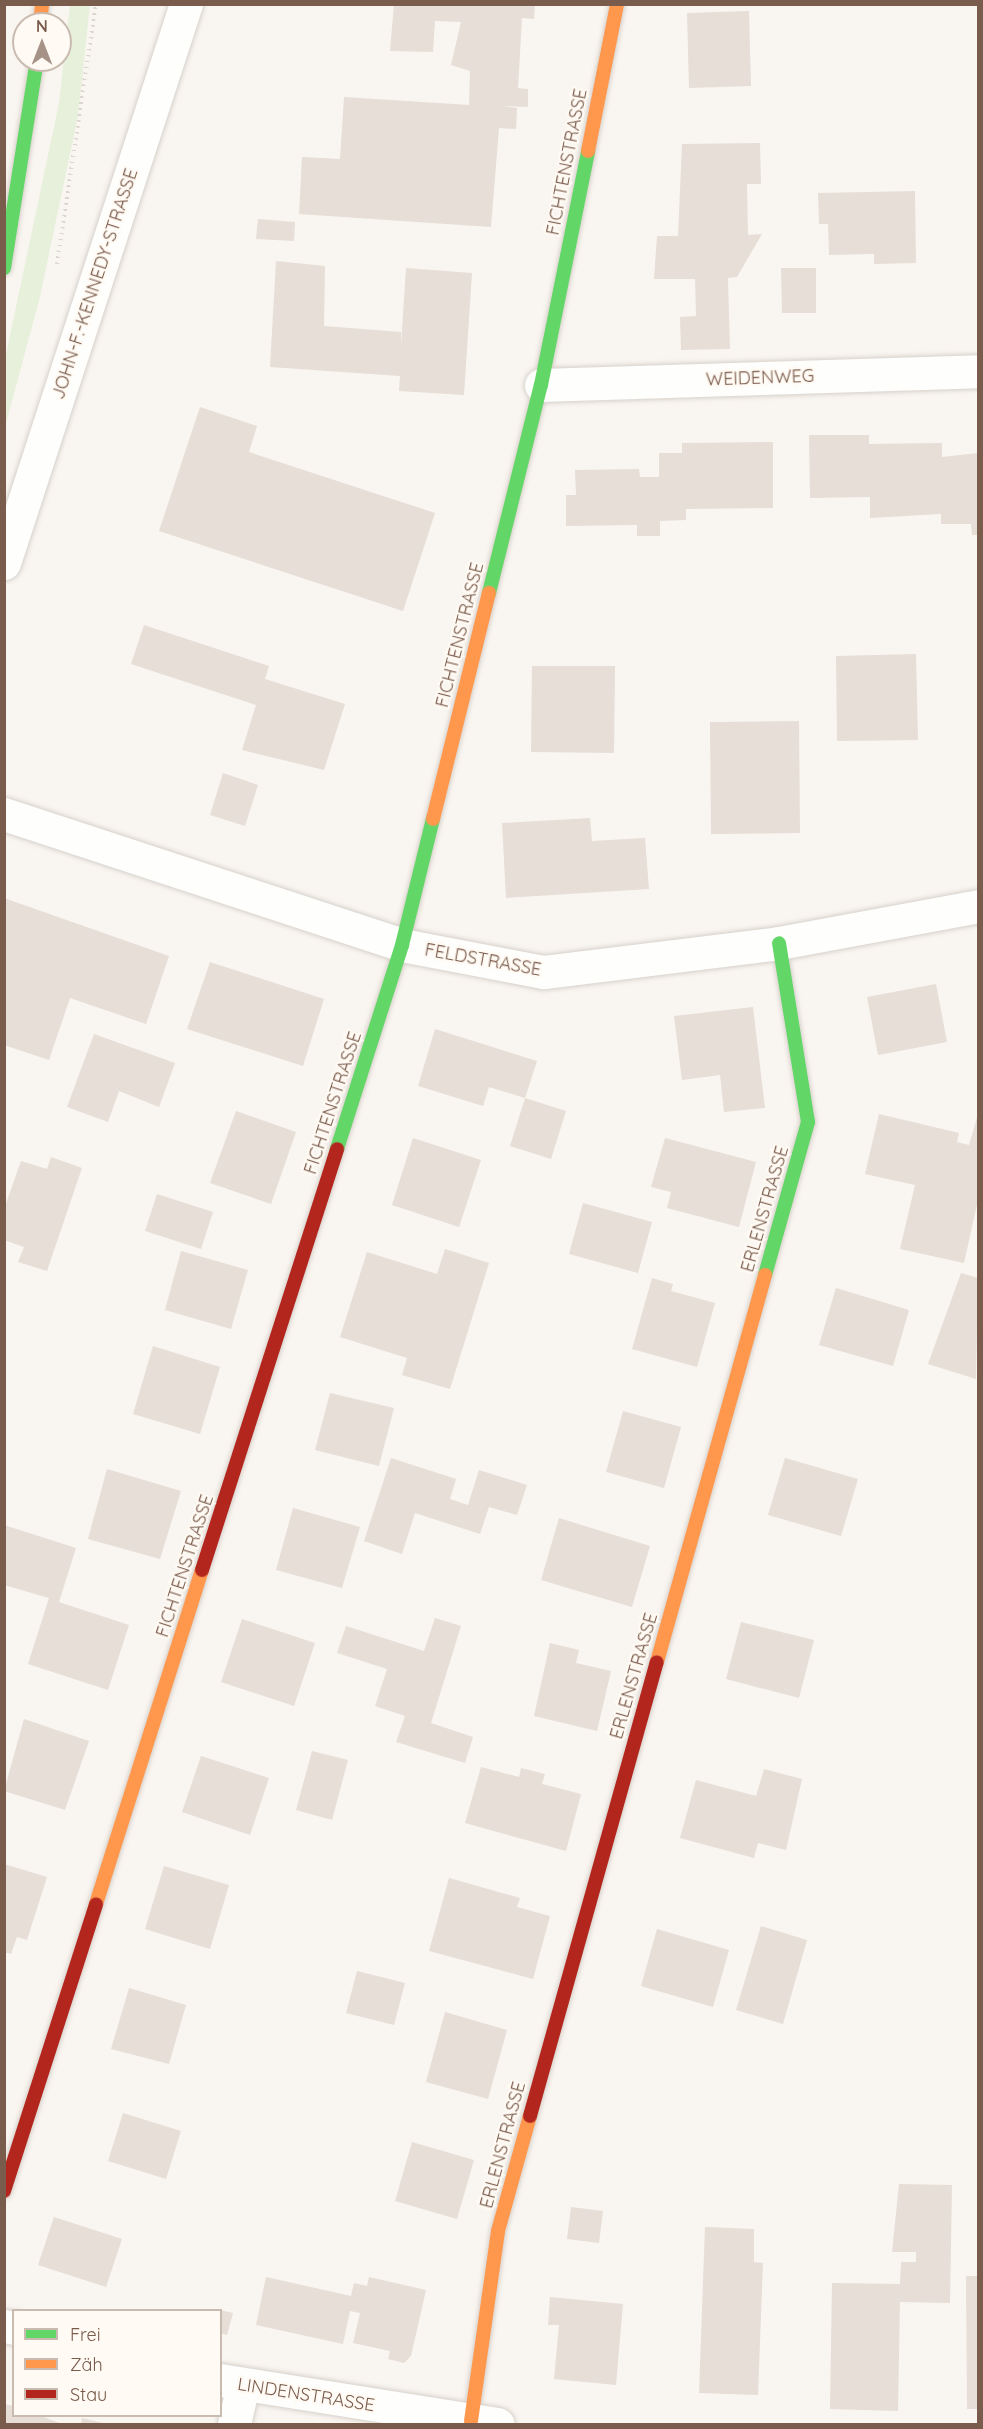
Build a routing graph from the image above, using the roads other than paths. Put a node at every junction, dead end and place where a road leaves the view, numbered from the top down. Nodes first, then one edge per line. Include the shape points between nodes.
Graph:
1 (186, 4) edge
2 (617, 4) edge
3 (34, 72) edge
4 (10, 207) edge
5 (4, 268) edge
6 (978, 371) edge
7 (541, 385) junction
8 (4, 563) edge
9 (4, 814) edge
10 (978, 906) edge
11 (779, 943) junction
12 (402, 945) junction
13 (4, 2191) edge
14 (232, 2383) edge
15 (484, 2423) edge
16 (234, 2424) edge

1 - 8 street, JOHN-F.-KENNEDY-STRASSE
2 - 7 street, FICHTENSTRASSE
3 - 4 street
4 - 5 street
6 - 7 street, WEIDENWEG
7 - 12 street, FICHTENSTRASSE
9 - 12 street, FELDSTRASSE
10 - 11 street, FELDSTRASSE
11 - 12 street, FELDSTRASSE via 544,972
11 - 15 street, ERLENSTRASSE via 808,1122 498,2231
12 - 13 street, FICHTENSTRASSE
14 - 15 street, LINDENSTRASSE
14 - 16 street

